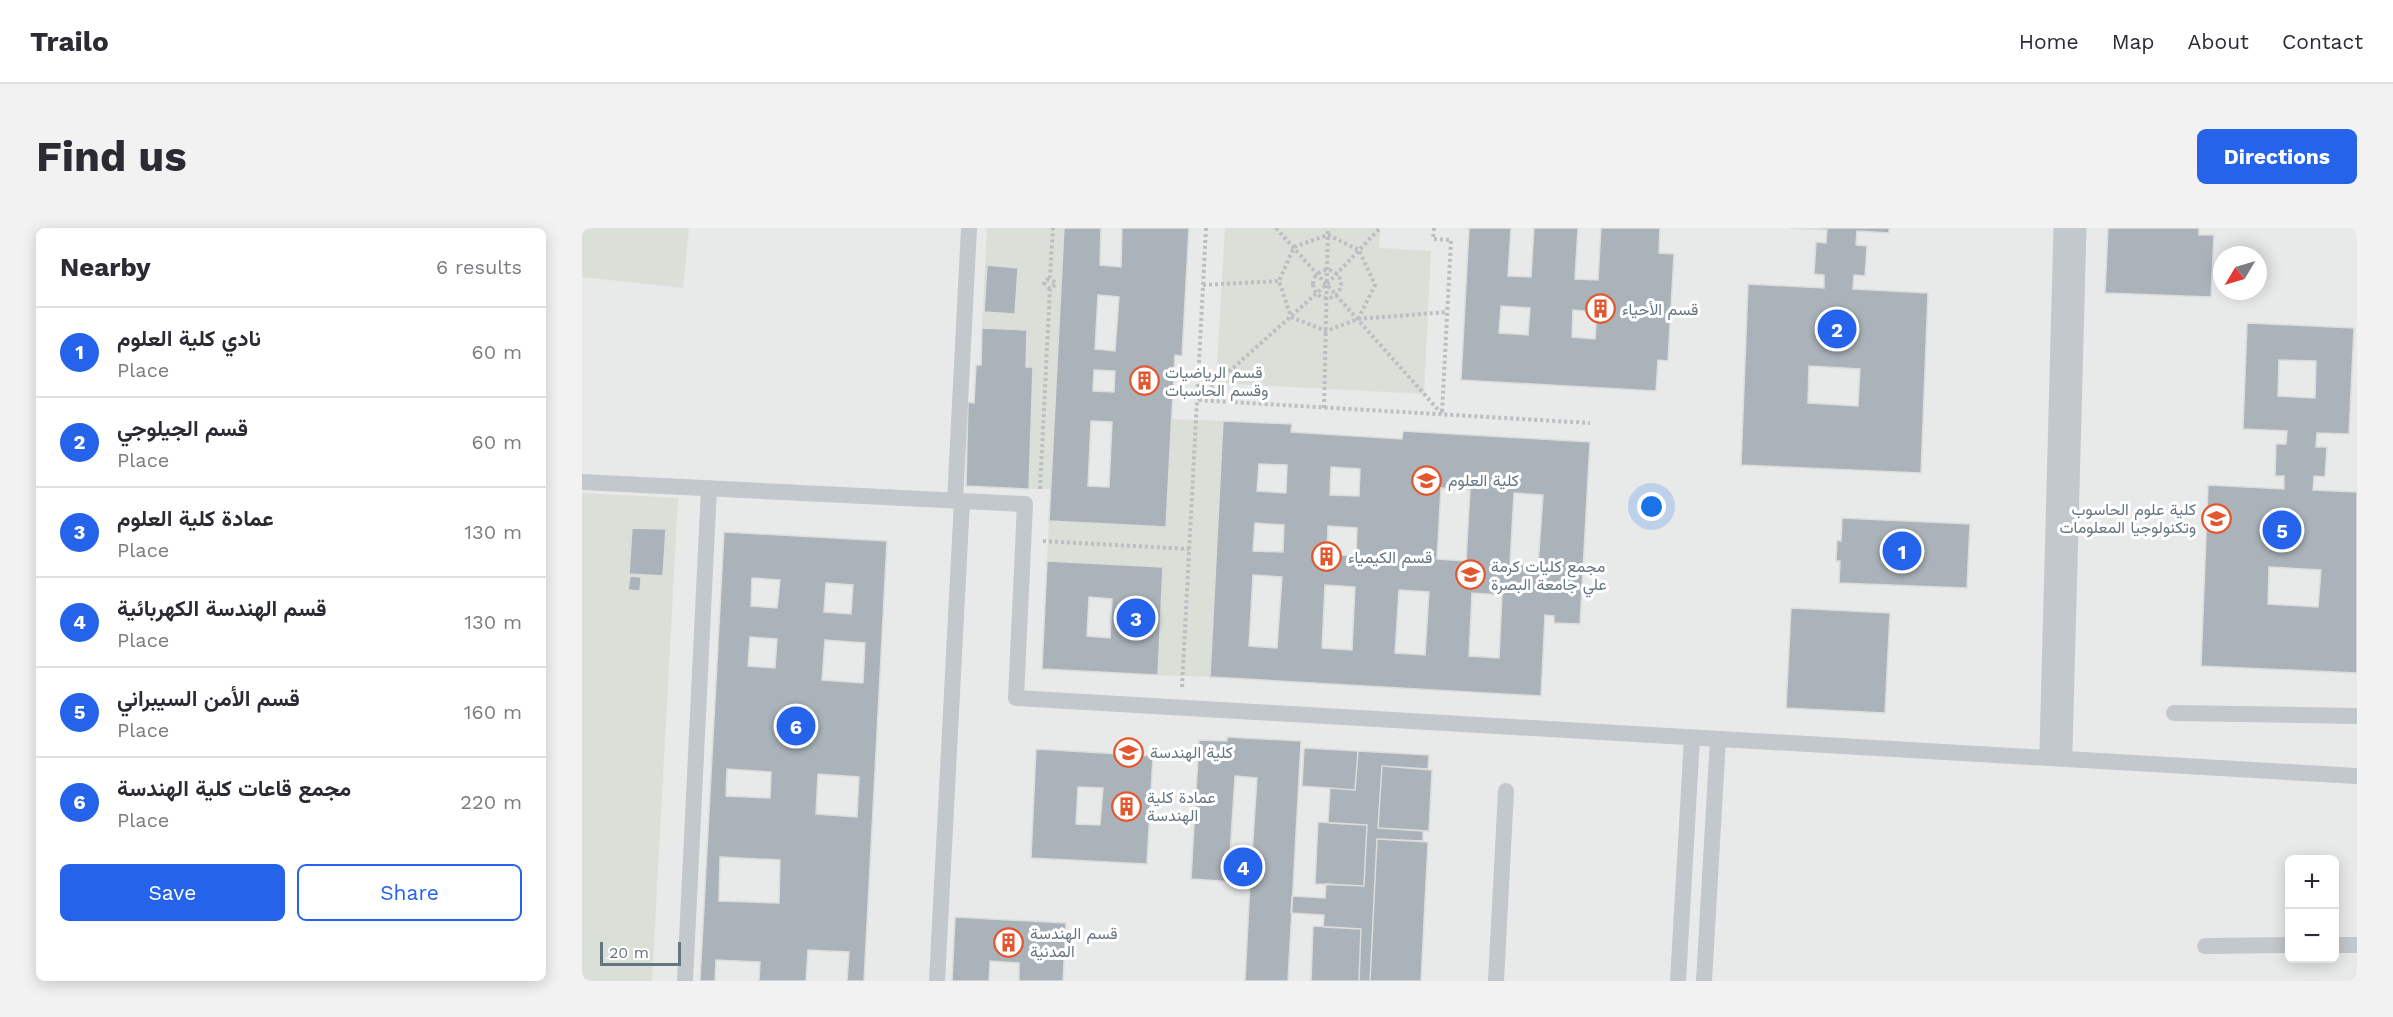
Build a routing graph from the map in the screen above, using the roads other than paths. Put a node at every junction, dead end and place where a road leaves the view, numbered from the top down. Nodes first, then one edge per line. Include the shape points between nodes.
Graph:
1 (969, 228) edge
2 (2070, 228) edge
3 (582, 482) edge
4 (709, 488) junction
5 (959, 501) junction
6 (2174, 712) dead end
7 (2357, 716) edge
8 (1692, 738) junction
9 (1718, 739) junction
10 (2056, 749) dead end
11 (2357, 776) edge
12 (1506, 791) dead end
13 (2285, 945) edge
14 (2339, 945) edge
15 (2357, 945) edge
16 (2205, 946) dead end
17 (685, 981) edge
18 (937, 981) edge
19 (1496, 981) edge
20 (1678, 981) edge
21 (1704, 981) edge

1 - 5 lane
2 - 10 street
3 - 4 lane
4 - 5 lane
4 - 17 lane
5 - 8 lane via 1024,504 1016,699
5 - 18 lane
6 - 7 lane
8 - 9 lane
8 - 20 lane
9 - 11 lane
9 - 21 lane
12 - 19 lane
13 - 16 lane
14 - 15 lane

